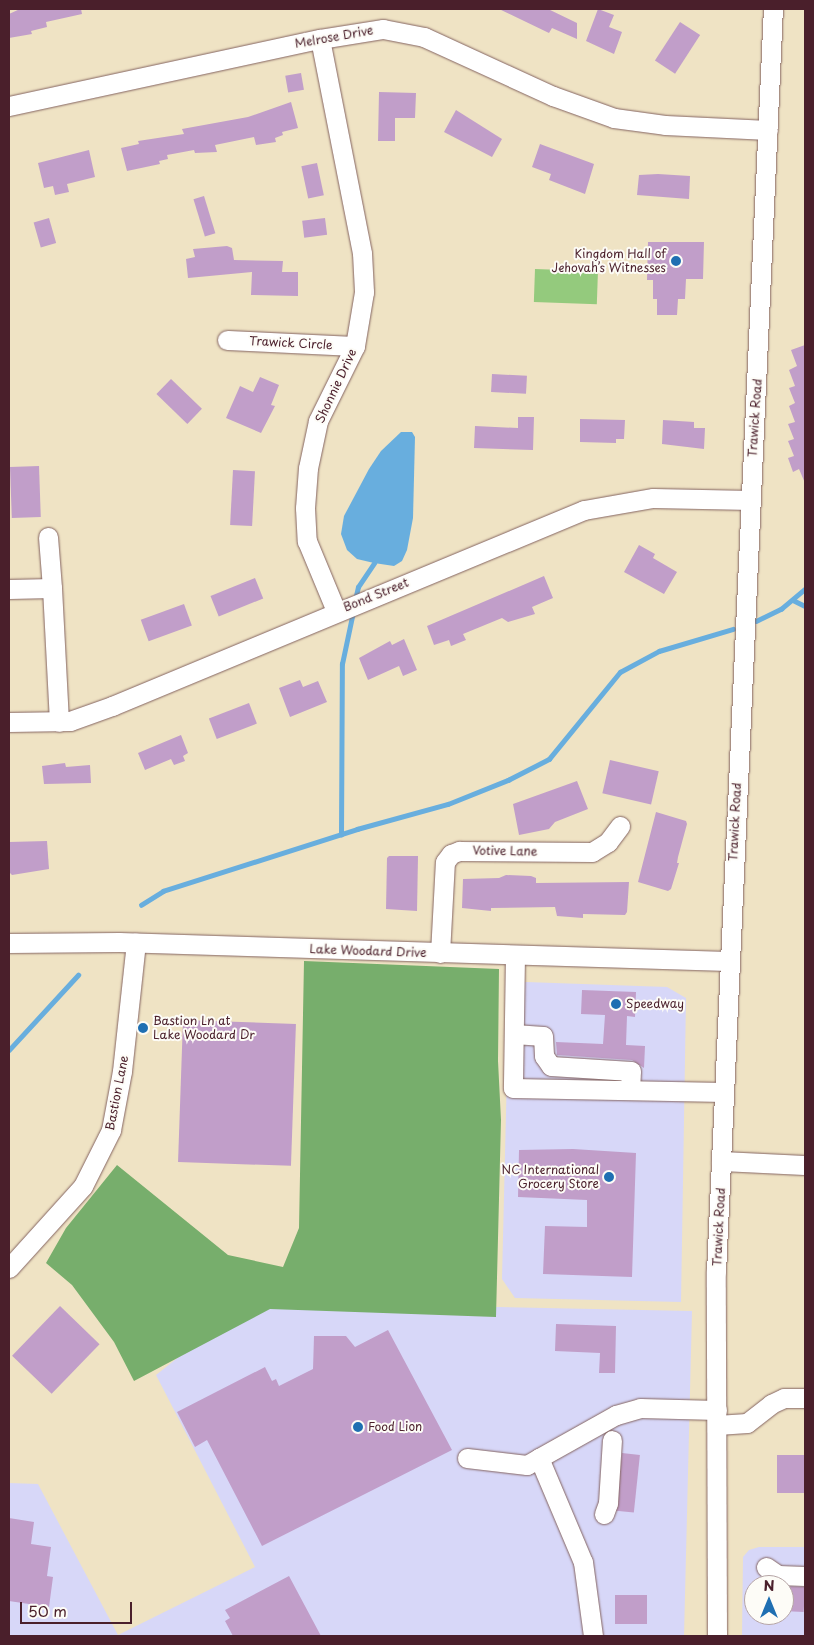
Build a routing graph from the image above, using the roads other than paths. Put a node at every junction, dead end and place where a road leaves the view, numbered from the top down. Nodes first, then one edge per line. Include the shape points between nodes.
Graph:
1 (773, 9) edge
2 (320, 39) junction
3 (9, 106) edge
4 (768, 130) junction
5 (226, 340) dead end
6 (355, 346) junction
7 (751, 500) junction
8 (48, 537) dead end
9 (52, 588) junction
10 (9, 589) edge
11 (336, 611) junction
12 (9, 722) edge
13 (59, 722) junction
14 (620, 826) dead end
15 (9, 943) edge
16 (136, 943) junction
17 (440, 953) junction
18 (515, 955) junction
19 (728, 961) junction
20 (514, 1034) junction
21 (567, 1069) junction
22 (566, 1088) junction
23 (630, 1090) junction
24 (724, 1092) junction
25 (722, 1161) junction
26 (805, 1165) edge
27 (9, 1268) edge
28 (805, 1398) edge
29 (717, 1418) junction
30 (612, 1440) dead end
31 (467, 1458) dead end
32 (539, 1458) junction
33 (604, 1514) dead end
34 (766, 1567) dead end
35 (805, 1576) edge
36 (722, 1631) edge
37 (593, 1636) edge

1 - 4 street, Trawick Road
2 - 3 street, Melrose Drive
2 - 4 street, Melrose Drive via 383,29 424,37 552,96 614,118 665,125
2 - 6 street, Shonnie Drive via 362,253 364,292
4 - 7 street, Trawick Road
5 - 6 street, Trawick Circle
6 - 11 street, Shonnie Drive via 318,421 308,468 305,508 308,541
7 - 11 street, Bond Street via 653,498 584,510
7 - 19 street, Trawick Road
8 - 9 street
9 - 10 street
9 - 13 street
11 - 13 street, Bond Street via 112,706
12 - 13 street, Bond Street
14 - 17 street, Votive Lane via 608,842 592,852 459,851 451,854 445,862
15 - 16 street, Lake Woodard Drive
16 - 17 street, Lake Woodard Drive
16 - 27 street, Bastion Lane via 122,1071 111,1130 83,1186
17 - 18 street, Lake Woodard Drive
18 - 19 street, Lake Woodard Drive
18 - 20 street
19 - 24 street, Trawick Road
20 - 21 street via 543,1036 544,1056 551,1066
20 - 22 street via 512,1088
21 - 22 street
21 - 23 street via 631,1071
22 - 23 street
23 - 24 street
24 - 25 street, Trawick Road
25 - 26 street
25 - 29 street, Trawick Road via 716,1272
28 - 29 street via 784,1398 748,1423
29 - 32 street via 640,1408 616,1415
29 - 36 street, Trawick Road
30 - 33 street via 608,1503
31 - 32 street via 527,1464
32 - 37 street via 583,1562
34 - 35 street via 778,1575

